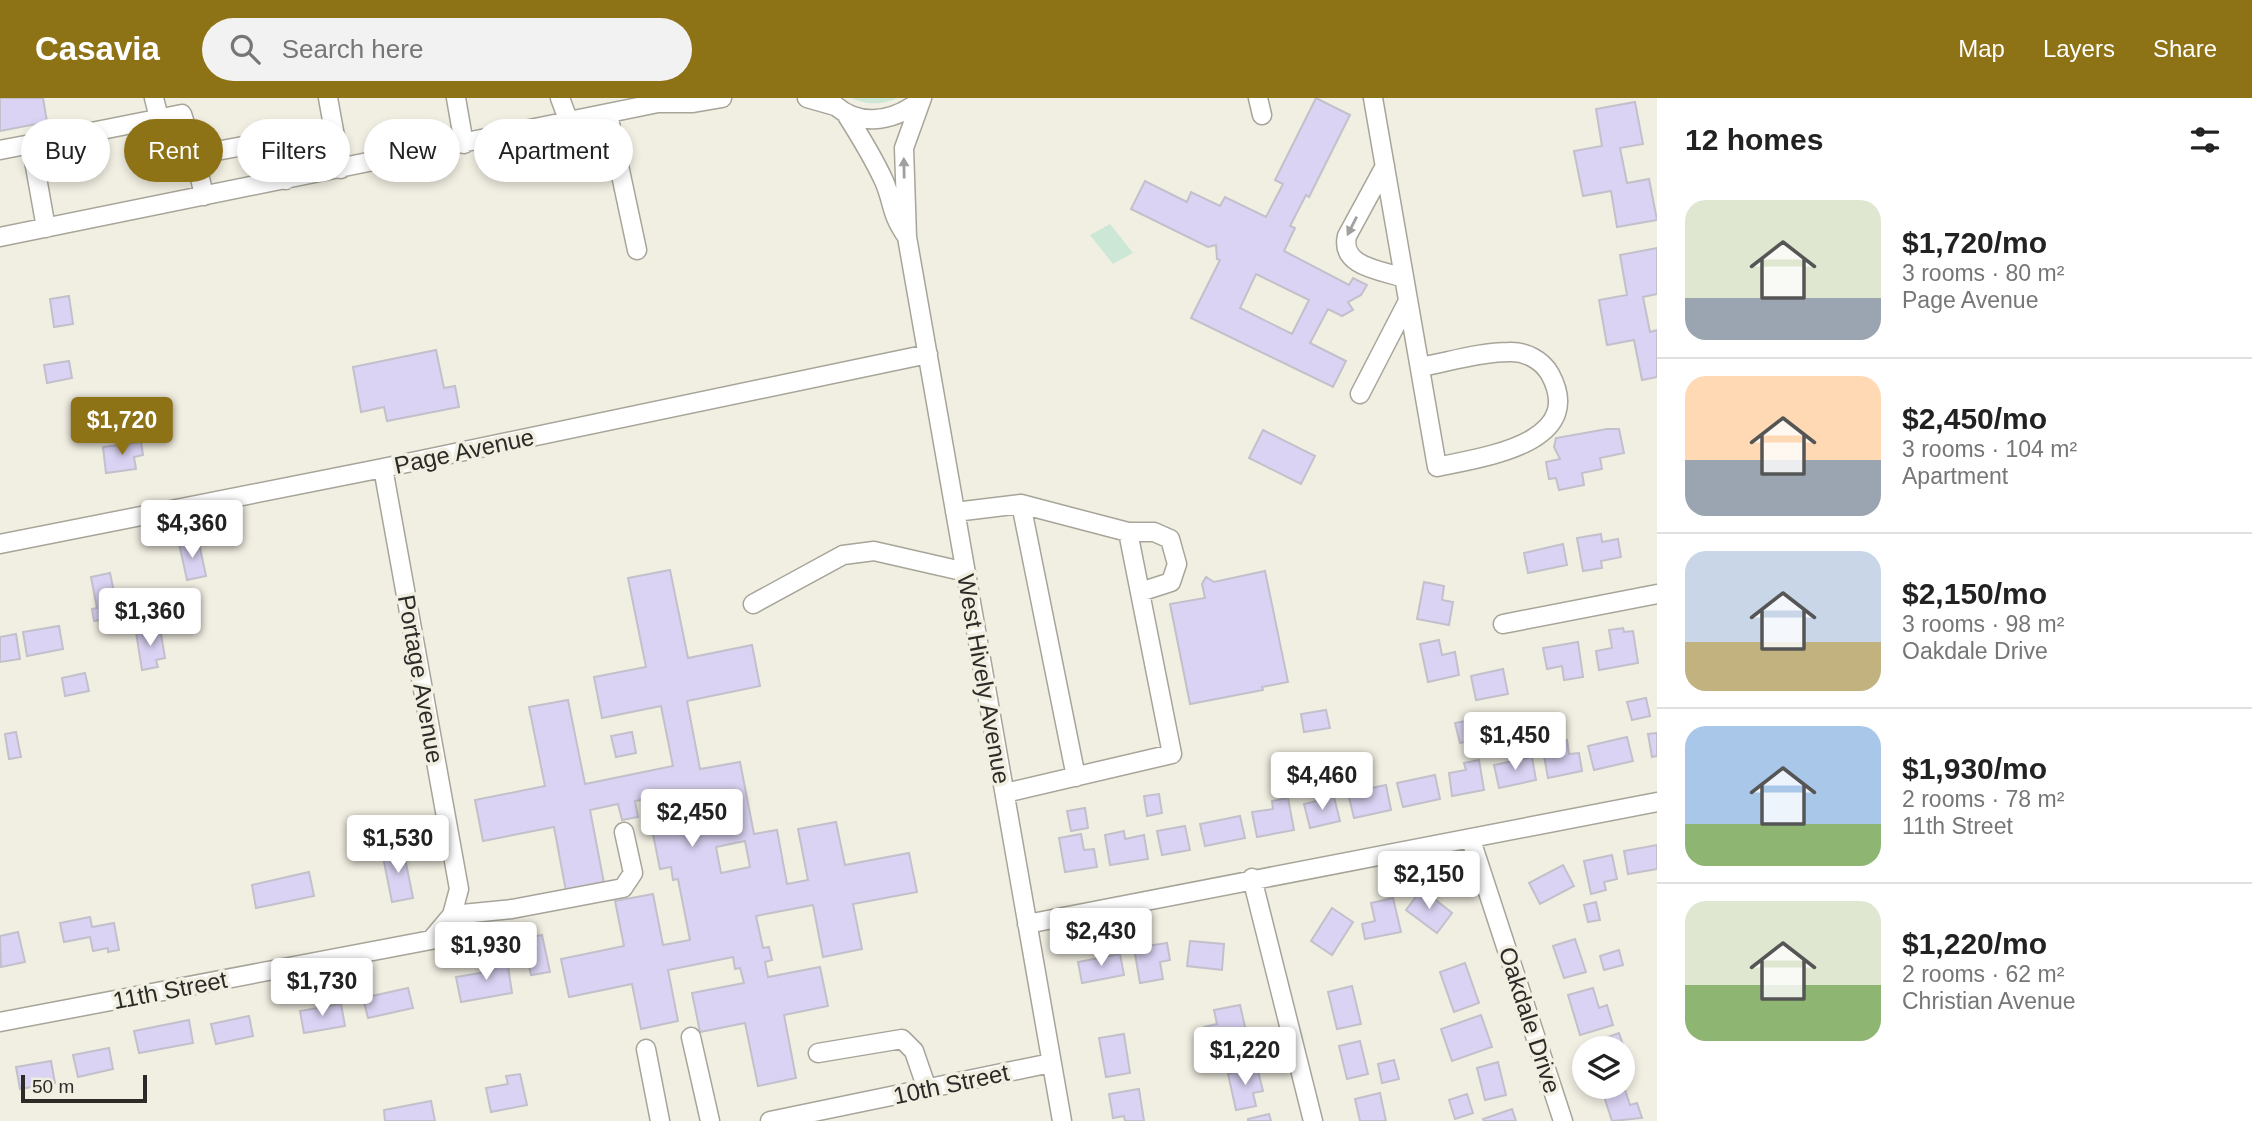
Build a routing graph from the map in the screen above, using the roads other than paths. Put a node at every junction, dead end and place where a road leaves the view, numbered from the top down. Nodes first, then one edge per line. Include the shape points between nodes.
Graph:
1 (154, 98) edge
2 (328, 98) edge
3 (456, 98) edge
4 (560, 98) edge
5 (722, 98) edge
6 (807, 98) edge
7 (1373, 98) edge
8 (922, 99) edge
9 (663, 101) edge
10 (836, 106) edge
11 (608, 114) junction
12 (159, 118) junction
13 (184, 119) edge
14 (332, 119) edge
15 (568, 119) edge
16 (584, 119) edge
17 (110, 128) edge
18 (474, 142) edge
19 (464, 144) junction
20 (21, 146) edge
21 (0, 150) edge
22 (1384, 166) junction
23 (350, 167) edge
24 (38, 182) edge
25 (201, 182) edge
26 (276, 182) edge
27 (204, 196) junction
28 (46, 228) junction
29 (906, 236) junction
30 (0, 237) edge
31 (636, 250) dead end
32 (1404, 278) junction
33 (1408, 301) junction
34 (928, 355) junction
35 (1420, 367) junction
36 (1360, 394) dead end
37 (383, 468) junction
38 (1021, 505) junction
39 (955, 512) junction
40 (1128, 532) junction
41 (0, 544) edge
42 (966, 572) junction
43 (1140, 592) junction
44 (1657, 594) edge
45 (753, 604) dead end
46 (1503, 624) dead end
47 (1076, 777) junction
48 (1004, 793) junction
49 (1657, 802) edge
50 (624, 832) dead end
51 (1471, 840) junction
52 (1252, 878) junction
53 (452, 915) junction
54 (1027, 924) junction
55 (0, 1022) edge
56 (691, 1037) dead end
57 (646, 1049) dead end
58 (818, 1053) dead end
59 (1051, 1063) junction
60 (927, 1089) junction
61 (660, 1121) edge
62 (710, 1121) edge
63 (770, 1121) edge
64 (1062, 1121) edge
65 (1313, 1121) edge
66 (1563, 1121) edge

1 - 12 street
2 - 14 street
3 - 19 street
4 - 15 street
5 - 9 street via 693,103
6 - 10 street
7 - 22 street
8 - 10 street via 905,113 886,120 865,120
29 -> 8 street via 904,148
9 - 11 street
10 - 29 street via 873,158 886,185 893,218
11 - 16 street
11 - 31 street
12 - 13 street via 182,114
12 - 17 street
18 - 19 street
19 - 23 street
20 - 21 street
22 - 32 street
22 -> 32 street via 1345,246 1354,261
24 - 28 street
25 - 27 street
26 - 27 street
27 - 28 street
28 - 30 street
29 - 34 street, West Hively Avenue
32 - 33 street
33 - 35 street
33 - 36 street
34 - 37 street, Page Avenue
34 - 39 street, West Hively Avenue
35 - 35 street via 1437,467 1494,455 1538,438 1558,408 1556,385 1546,368 1530,356 1510,351
37 - 41 street, Page Avenue
37 - 53 street, Portage Avenue via 459,889
38 - 39 street
38 - 40 street
38 - 47 street
39 - 42 street, West Hively Avenue
40 - 43 street
40 - 43 street via 1154,532 1170,539 1177,564 1171,582
42 - 45 street via 874,551 843,555
42 - 48 street, West Hively Avenue
43 - 47 street via 1172,754
44 - 46 street
47 - 48 street
48 - 54 street, West Hively Avenue
49 - 51 street
50 - 53 street via 633,873 623,888
51 - 52 street
51 - 66 street, Oakdale Drive
52 - 54 street
52 - 65 street
53 - 55 street, 11th Street via 431,940
54 - 59 street, West Hively Avenue
56 - 62 street
57 - 61 street
58 - 60 street via 902,1039 914,1051
59 - 60 street, 10th Street
59 - 64 street, West Hively Avenue
60 - 63 street, 10th Street

